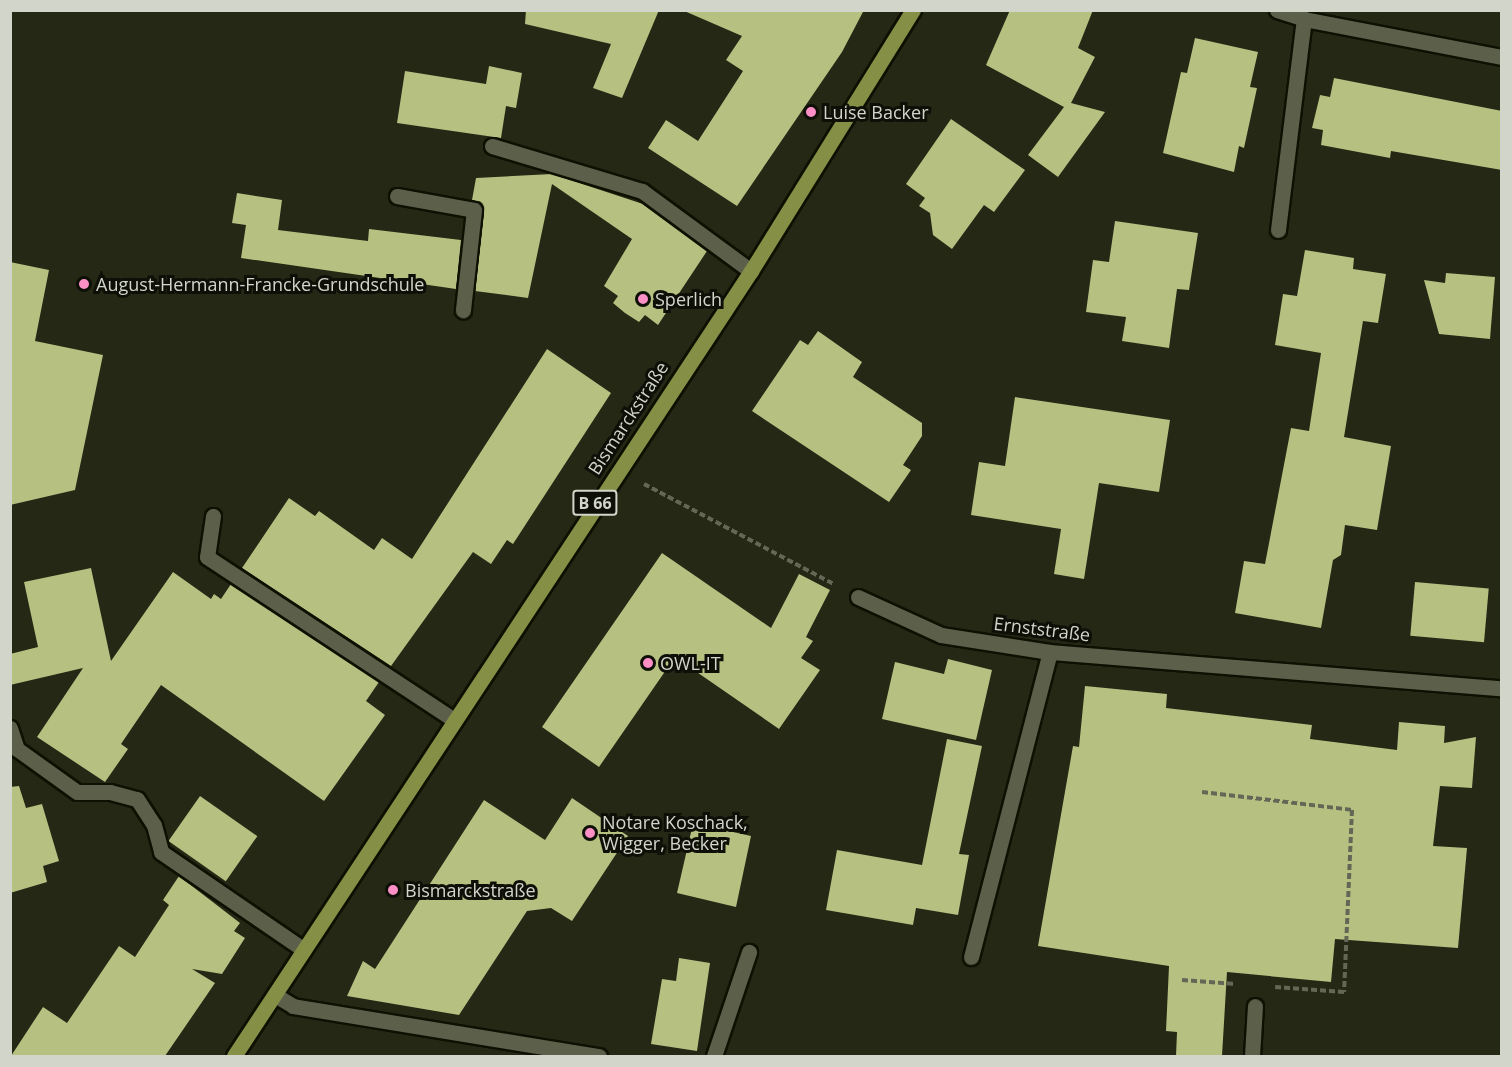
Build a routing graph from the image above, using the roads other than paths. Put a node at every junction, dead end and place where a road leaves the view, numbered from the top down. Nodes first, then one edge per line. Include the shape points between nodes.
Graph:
1 (913, 10) edge
2 (1277, 10) edge
3 (1304, 19) junction
4 (1502, 57) edge
5 (492, 146) dead end
6 (398, 196) dead end
7 (1278, 230) dead end
8 (751, 271) junction
9 (463, 310) dead end
10 (213, 516) dead end
11 (858, 597) road end
12 (1050, 652) junction
13 (1502, 688) edge
14 (454, 720) junction
15 (10, 728) edge
16 (304, 950) junction
17 (749, 952) dead end
18 (971, 957) dead end
19 (275, 995) junction
20 (1255, 1006) road end
21 (234, 1056) edge
22 (599, 1056) edge
23 (714, 1056) edge
24 (1252, 1056) edge

1 - 8 main road, Bismarckstraße / B 66
2 - 3 street
3 - 4 street
3 - 7 street
5 - 8 street via 642,191
6 - 9 street via 474,210
8 - 14 main road, Bismarckstraße / B 66
10 - 14 street via 207,557
11 - 12 street, Ernststraße via 941,635
12 - 13 street, Ernststraße
12 - 18 street
14 - 16 main road, Bismarckstraße / B 66
15 - 16 street via 17,749 77,792 110,792 137,799 154,825 161,852
16 - 19 main road, Bismarckstraße / B 66
17 - 23 street
19 - 21 main road, Bismarckstraße / B 66
19 - 22 street via 293,1006
20 - 24 street

